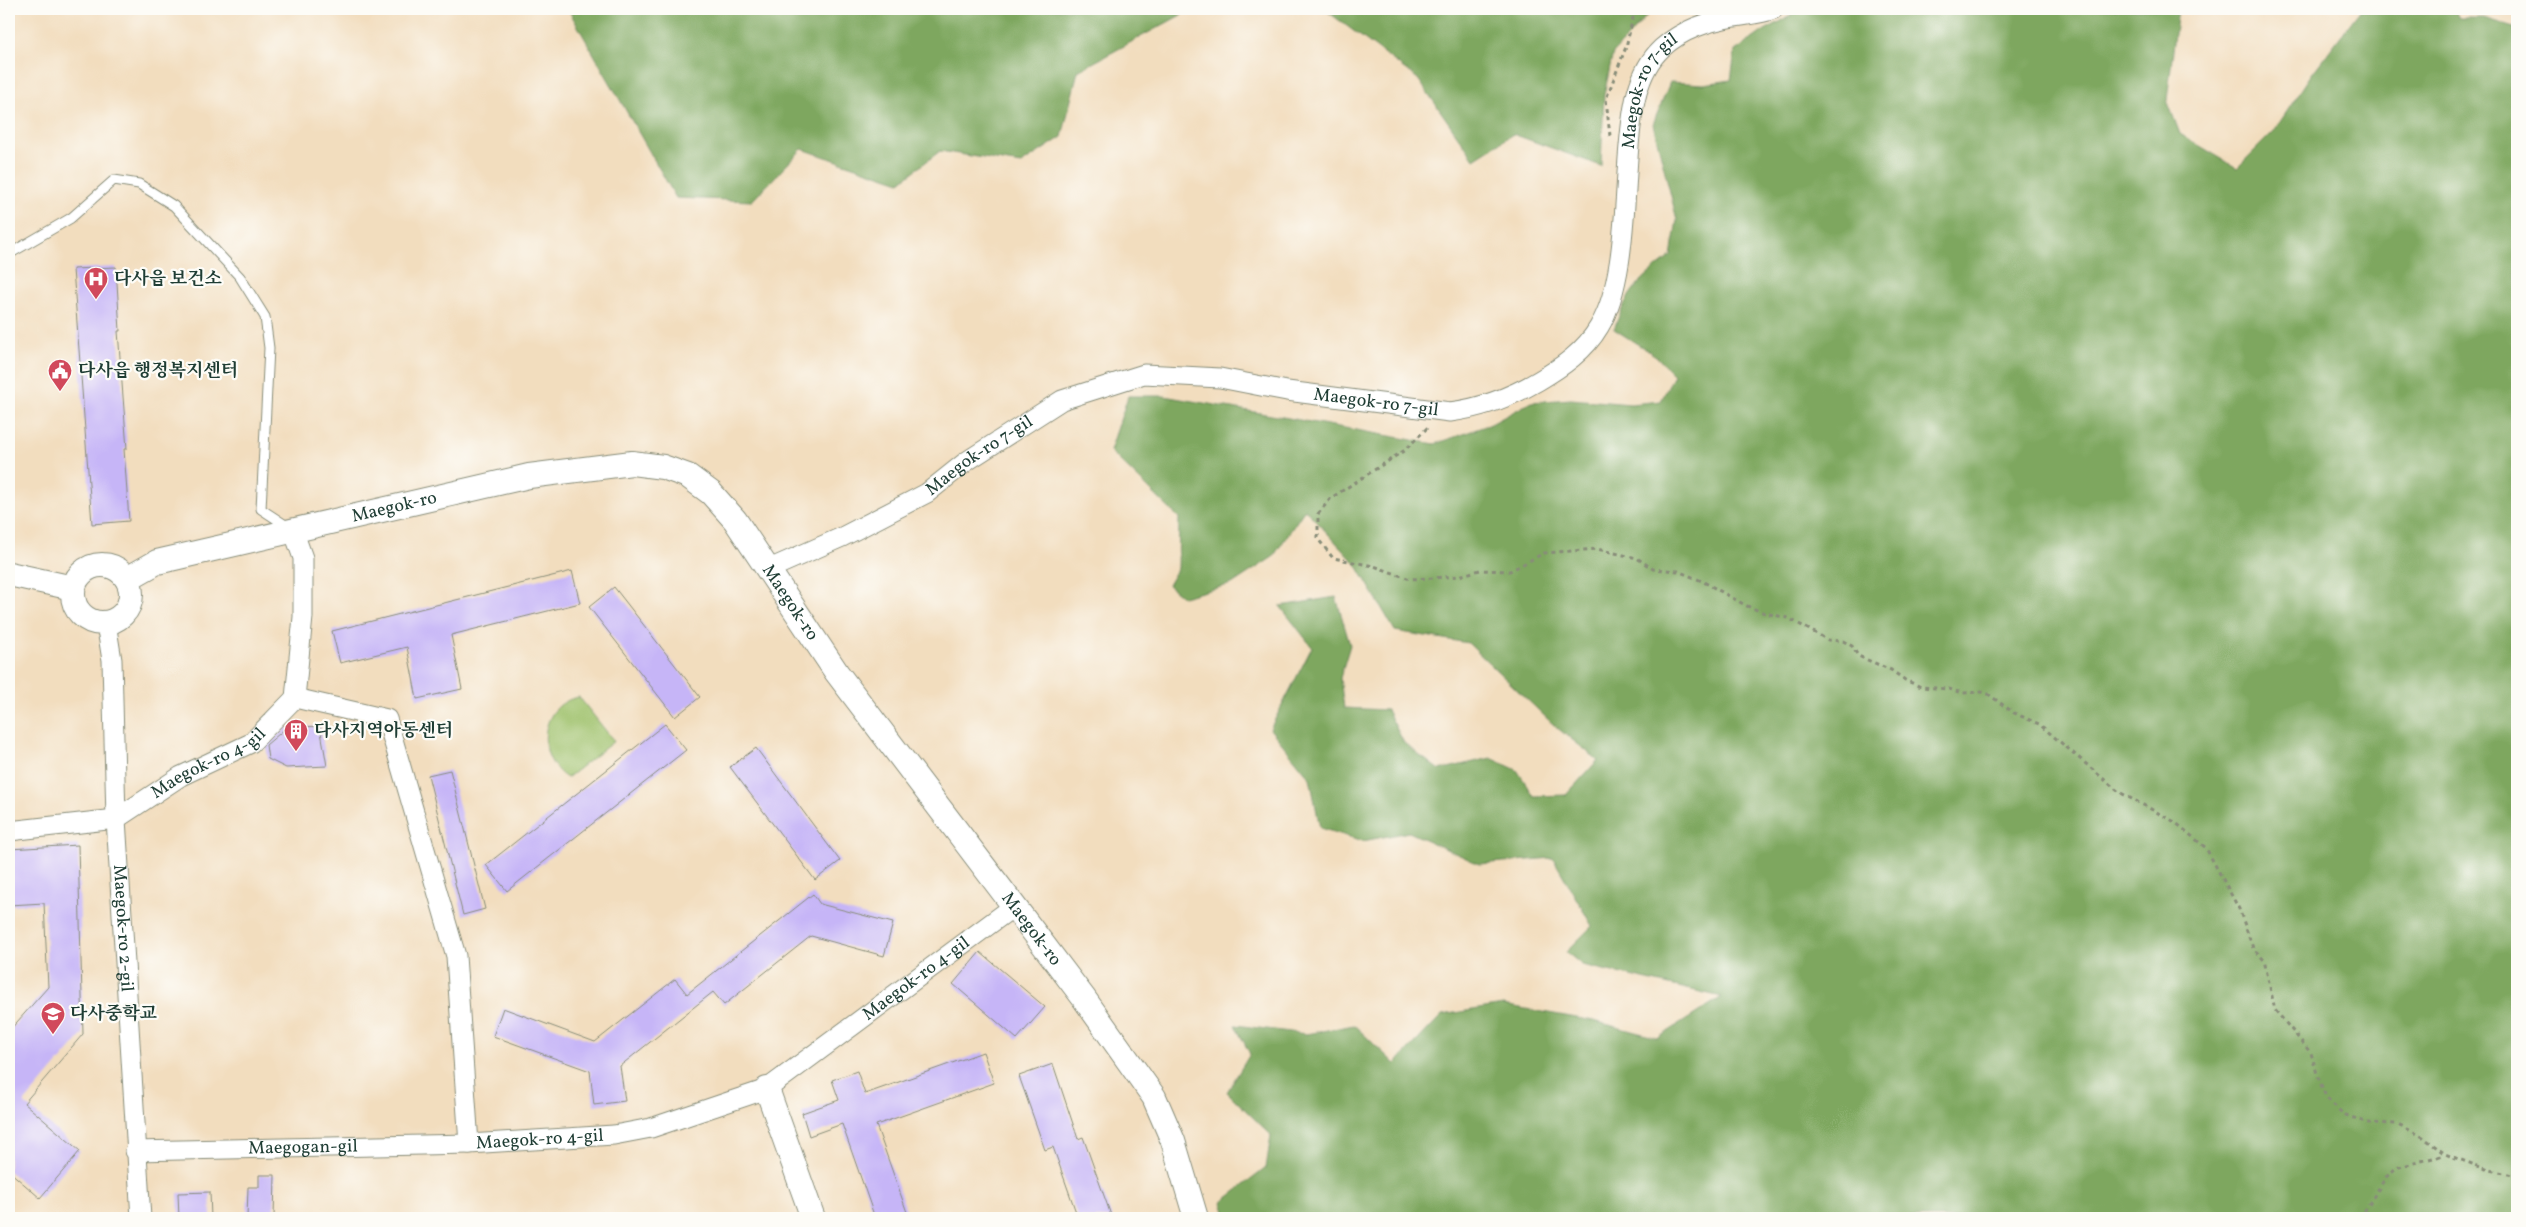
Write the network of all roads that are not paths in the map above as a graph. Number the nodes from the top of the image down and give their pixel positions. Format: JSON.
{"nodes":[{"id":1,"x":1774,"y":9,"type":"edge"},
{"id":2,"x":9,"y":254,"type":"edge"},
{"id":3,"x":293,"y":530,"type":"junction"},
{"id":4,"x":767,"y":570,"type":"junction"},
{"id":5,"x":9,"y":574,"type":"edge"},
{"id":6,"x":127,"y":580,"type":"junction"},
{"id":7,"x":73,"y":588,"type":"junction"},
{"id":8,"x":106,"y":623,"type":"junction"},
{"id":9,"x":295,"y":698,"type":"junction"},
{"id":10,"x":116,"y":819,"type":"junction"},
{"id":11,"x":9,"y":831,"type":"edge"},
{"id":12,"x":1013,"y":907,"type":"junction"},
{"id":13,"x":767,"y":1089,"type":"junction"},
{"id":14,"x":469,"y":1144,"type":"junction"},
{"id":15,"x":136,"y":1151,"type":"junction"},
{"id":16,"x":141,"y":1218,"type":"edge"},
{"id":17,"x":813,"y":1218,"type":"edge"},
{"id":18,"x":1196,"y":1218,"type":"edge"}],
"edges":[{"from":1,"to":4,"type":"street","name":"Maegok-ro 7-gil"},
{"from":2,"to":3,"type":"lane"},
{"from":3,"to":4,"type":"street","name":"Maegok-ro"},
{"from":3,"to":6,"type":"street","name":"Maegok-ro"},
{"from":3,"to":9,"type":"street"},
{"from":4,"to":12,"type":"street","name":"Maegok-ro"},
{"from":5,"to":7,"type":"street"},
{"from":6,"to":7,"type":"street"},
{"from":6,"to":8,"type":"street"},
{"from":7,"to":8,"type":"street"},
{"from":8,"to":10,"type":"street","name":"Maegok-ro 2-gil"},
{"from":9,"to":10,"type":"street","name":"Maegok-ro 4-gil"},
{"from":9,"to":14,"type":"street","name":"Maegok-ro 4-gil"},
{"from":10,"to":11,"type":"street"},
{"from":10,"to":15,"type":"street","name":"Maegok-ro 2-gil"},
{"from":12,"to":13,"type":"street","name":"Maegok-ro 4-gil"},
{"from":12,"to":18,"type":"street","name":"Maegok-ro"},
{"from":13,"to":14,"type":"street","name":"Maegok-ro 4-gil"},
{"from":13,"to":17,"type":"street"},
{"from":14,"to":15,"type":"street","name":"Maegogan-gil"},
{"from":15,"to":16,"type":"street","name":"Maegok-ro 2-gil"}]}
